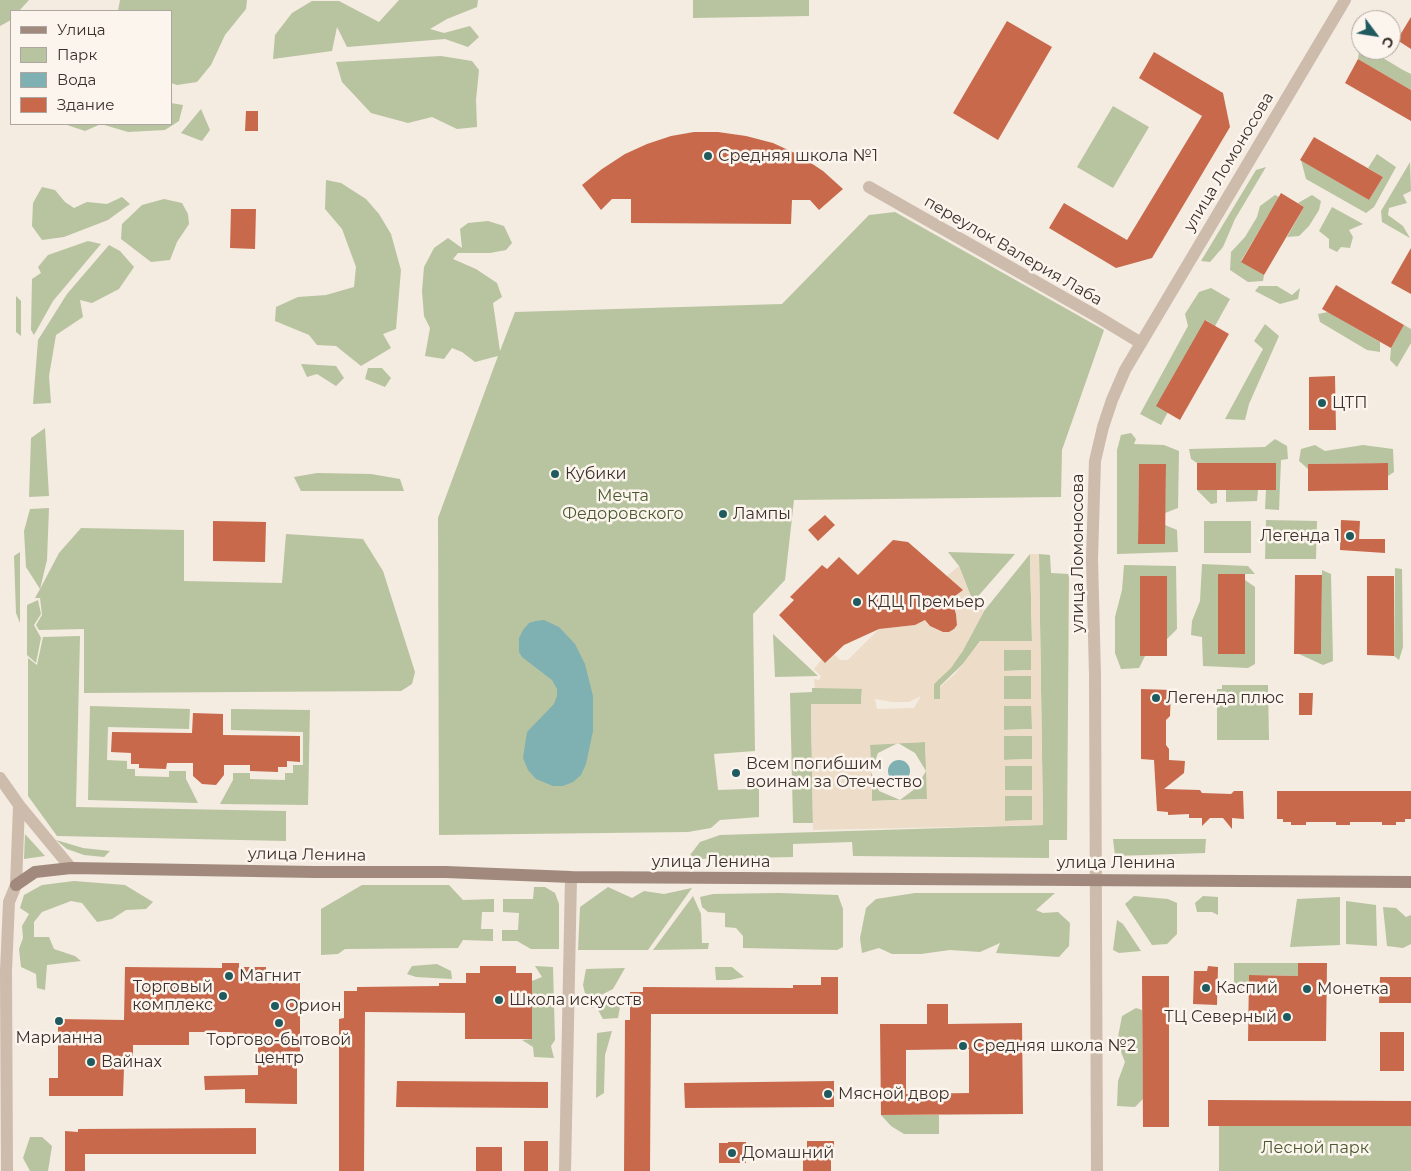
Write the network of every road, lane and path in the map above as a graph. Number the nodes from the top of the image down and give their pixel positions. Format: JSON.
{"nodes":[{"id":1,"x":1345,"y":0,"type":"edge"},
{"id":2,"x":869,"y":187,"type":"dead end"},
{"id":3,"x":1141,"y":343,"type":"junction"},
{"id":4,"x":0,"y":778,"type":"edge"},
{"id":5,"x":19,"y":804,"type":"junction"},
{"id":6,"x":71,"y":868,"type":"junction"},
{"id":7,"x":571,"y":877,"type":"junction"},
{"id":8,"x":1095,"y":879,"type":"junction"},
{"id":9,"x":1411,"y":882,"type":"edge"},
{"id":10,"x":16,"y":885,"type":"junction"},
{"id":11,"x":7,"y":1171,"type":"edge"},
{"id":12,"x":565,"y":1171,"type":"edge"},
{"id":13,"x":1097,"y":1171,"type":"edge"}],
"edges":[{"from":1,"to":3,"type":"street","name":"улица Ломоносова"},
{"from":2,"to":3,"type":"street","name":"переулок Валерия Лаба"},
{"from":3,"to":8,"type":"street","name":"улица Ломоносова"},
{"from":4,"to":5,"type":"street"},
{"from":5,"to":6,"type":"street"},
{"from":5,"to":10,"type":"street"},
{"from":6,"to":7,"type":"street","name":"улица Ленина"},
{"from":6,"to":10,"type":"street","name":"улица Ленина"},
{"from":7,"to":8,"type":"street","name":"улица Ленина"},
{"from":7,"to":12,"type":"street"},
{"from":8,"to":9,"type":"street","name":"улица Ленина"},
{"from":8,"to":13,"type":"street","name":"улица Ломоносова"},
{"from":10,"to":11,"type":"street"}]}
